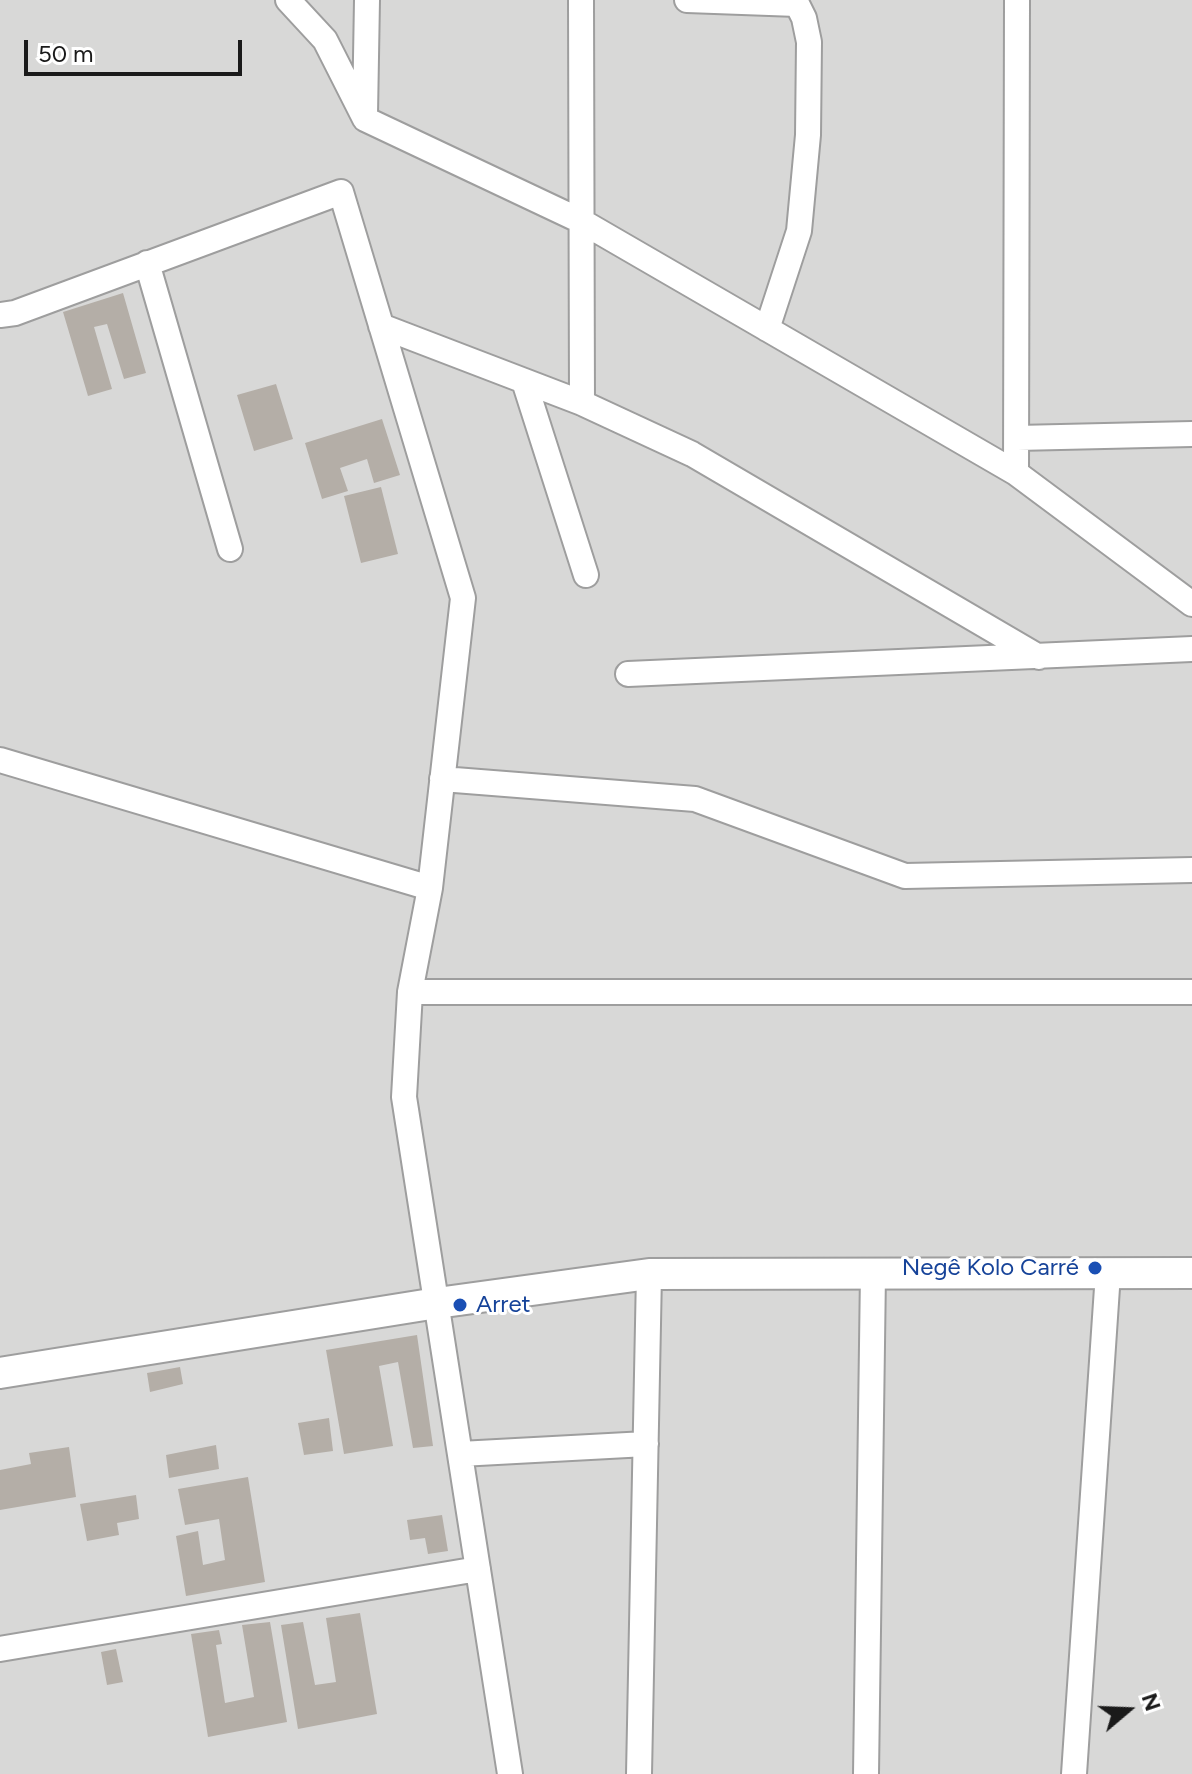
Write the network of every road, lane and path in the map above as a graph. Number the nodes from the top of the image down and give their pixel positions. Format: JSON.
{"nodes":[{"id":1,"x":288,"y":0,"type":"edge"},
{"id":2,"x":367,"y":0,"type":"edge"},
{"id":3,"x":581,"y":0,"type":"edge"},
{"id":4,"x":687,"y":0,"type":"edge"},
{"id":5,"x":1017,"y":0,"type":"edge"},
{"id":6,"x":365,"y":119,"type":"junction"},
{"id":7,"x":581,"y":221,"type":"junction"},
{"id":8,"x":147,"y":263,"type":"junction"},
{"id":9,"x":0,"y":315,"type":"edge"},
{"id":10,"x":381,"y":326,"type":"junction"},
{"id":11,"x":767,"y":329,"type":"junction"},
{"id":12,"x":524,"y":381,"type":"junction"},
{"id":13,"x":582,"y":403,"type":"junction"},
{"id":14,"x":1192,"y":434,"type":"edge"},
{"id":15,"x":1017,"y":438,"type":"junction"},
{"id":16,"x":1016,"y":473,"type":"junction"},
{"id":17,"x":230,"y":549,"type":"dead end"},
{"id":18,"x":586,"y":575,"type":"dead end"},
{"id":19,"x":1192,"y":604,"type":"edge"},
{"id":20,"x":1192,"y":649,"type":"edge"},
{"id":21,"x":1039,"y":657,"type":"junction"},
{"id":22,"x":628,"y":674,"type":"dead end"},
{"id":23,"x":0,"y":760,"type":"edge"},
{"id":24,"x":442,"y":779,"type":"junction"},
{"id":25,"x":1192,"y":870,"type":"edge"},
{"id":26,"x":430,"y":888,"type":"junction"},
{"id":27,"x":410,"y":992,"type":"junction"},
{"id":28,"x":1192,"y":992,"type":"edge"},
{"id":29,"x":873,"y":1273,"type":"junction"},
{"id":30,"x":1108,"y":1273,"type":"junction"},
{"id":31,"x":1192,"y":1273,"type":"edge"},
{"id":32,"x":649,"y":1274,"type":"junction"},
{"id":33,"x":437,"y":1303,"type":"junction"},
{"id":34,"x":0,"y":1373,"type":"edge"},
{"id":35,"x":646,"y":1444,"type":"junction"},
{"id":36,"x":460,"y":1454,"type":"junction"},
{"id":37,"x":478,"y":1569,"type":"junction"},
{"id":38,"x":0,"y":1649,"type":"edge"},
{"id":39,"x":510,"y":1774,"type":"edge"},
{"id":40,"x":639,"y":1774,"type":"edge"},
{"id":41,"x":866,"y":1774,"type":"edge"},
{"id":42,"x":1074,"y":1774,"type":"edge"}],
"edges":[{"from":1,"to":6,"type":"street"},
{"from":2,"to":6,"type":"street"},
{"from":3,"to":7,"type":"street"},
{"from":4,"to":11,"type":"street"},
{"from":5,"to":15,"type":"street"},
{"from":6,"to":7,"type":"street"},
{"from":7,"to":11,"type":"street"},
{"from":7,"to":13,"type":"street"},
{"from":8,"to":9,"type":"street"},
{"from":8,"to":10,"type":"street"},
{"from":8,"to":17,"type":"street"},
{"from":10,"to":12,"type":"street"},
{"from":10,"to":24,"type":"street"},
{"from":11,"to":16,"type":"street"},
{"from":12,"to":13,"type":"street"},
{"from":12,"to":18,"type":"street"},
{"from":13,"to":21,"type":"street"},
{"from":14,"to":15,"type":"street"},
{"from":15,"to":16,"type":"street"},
{"from":16,"to":19,"type":"street"},
{"from":20,"to":21,"type":"street"},
{"from":21,"to":22,"type":"street"},
{"from":23,"to":26,"type":"street"},
{"from":24,"to":25,"type":"street"},
{"from":24,"to":26,"type":"street"},
{"from":26,"to":27,"type":"street"},
{"from":27,"to":28,"type":"street"},
{"from":27,"to":33,"type":"street"},
{"from":29,"to":30,"type":"street"},
{"from":29,"to":32,"type":"street"},
{"from":29,"to":41,"type":"street"},
{"from":30,"to":31,"type":"street"},
{"from":30,"to":42,"type":"street"},
{"from":32,"to":33,"type":"street"},
{"from":32,"to":35,"type":"street"},
{"from":33,"to":34,"type":"street"},
{"from":33,"to":36,"type":"street"},
{"from":35,"to":36,"type":"street"},
{"from":35,"to":40,"type":"street"},
{"from":36,"to":37,"type":"street"},
{"from":37,"to":38,"type":"street"},
{"from":37,"to":39,"type":"street"}]}
